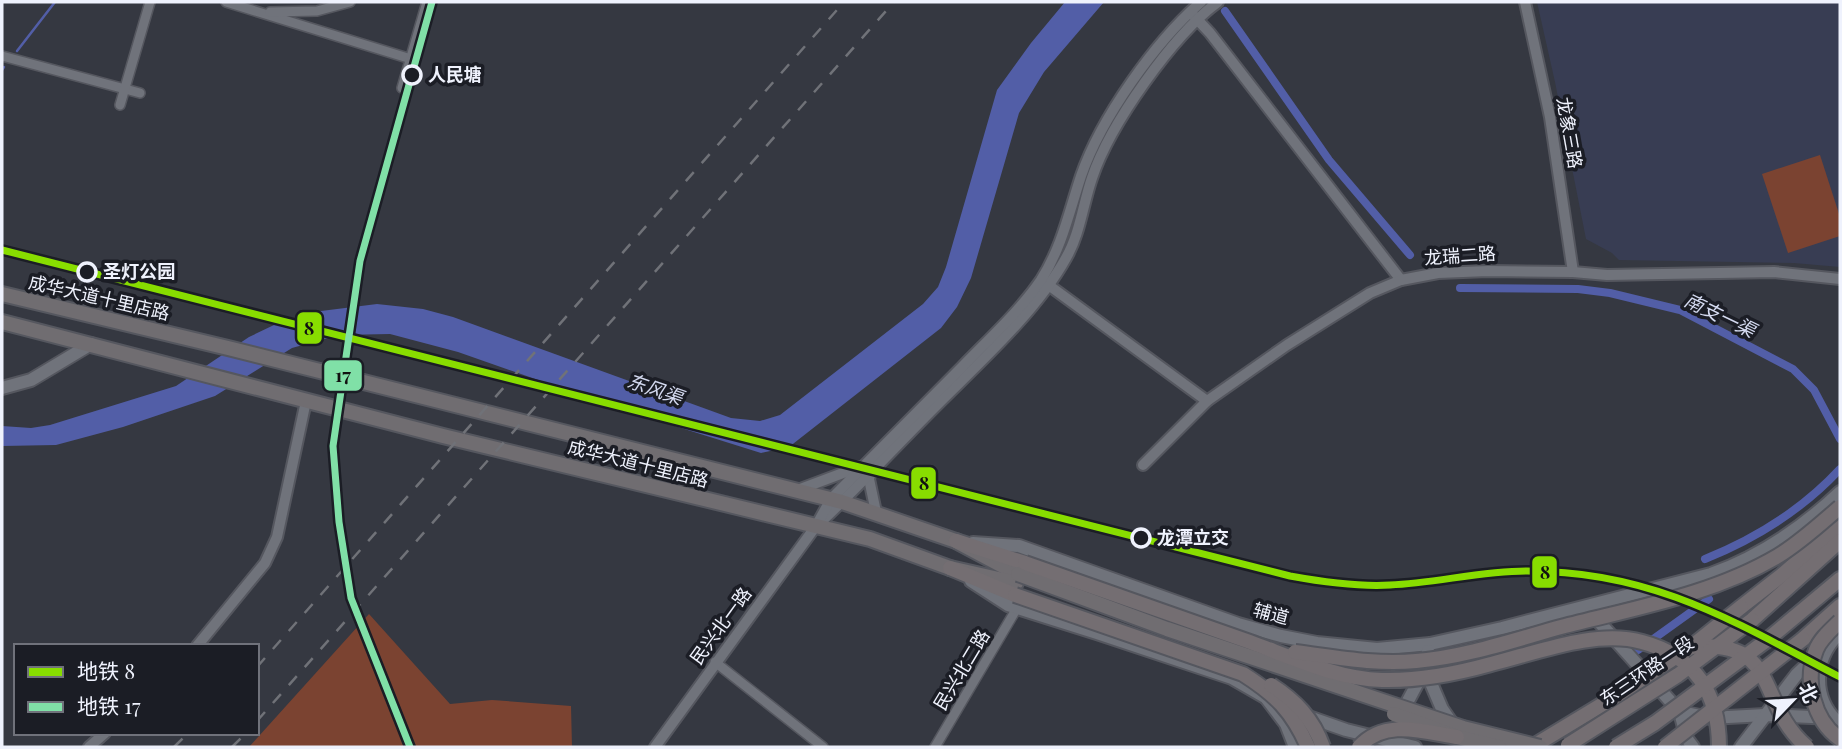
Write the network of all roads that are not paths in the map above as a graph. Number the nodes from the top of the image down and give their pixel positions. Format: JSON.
{"nodes":[{"id":1,"x":150,"y":2,"type":"edge"},
{"id":2,"x":226,"y":2,"type":"edge"},
{"id":3,"x":350,"y":2,"type":"edge"},
{"id":4,"x":427,"y":2,"type":"edge"},
{"id":5,"x":1201,"y":2,"type":"edge"},
{"id":6,"x":1218,"y":2,"type":"edge"},
{"id":7,"x":1525,"y":2,"type":"edge"},
{"id":8,"x":251,"y":9,"type":"junction"},
{"id":9,"x":1193,"y":16,"type":"junction"},
{"id":10,"x":2,"y":56,"type":"edge"},
{"id":11,"x":411,"y":59,"type":"junction"},
{"id":12,"x":402,"y":88,"type":"dead end"},
{"id":13,"x":125,"y":89,"type":"junction"},
{"id":14,"x":140,"y":93,"type":"dead end"},
{"id":15,"x":120,"y":105,"type":"dead end"},
{"id":16,"x":1573,"y":272,"type":"junction"},
{"id":17,"x":1401,"y":279,"type":"junction"},
{"id":18,"x":1840,"y":279,"type":"edge"},
{"id":19,"x":1044,"y":282,"type":"junction"},
{"id":20,"x":2,"y":294,"type":"edge"},
{"id":21,"x":2,"y":322,"type":"edge"},
{"id":22,"x":91,"y":344,"type":"junction"},
{"id":23,"x":2,"y":388,"type":"edge"},
{"id":24,"x":306,"y":401,"type":"junction"},
{"id":25,"x":1208,"y":401,"type":"junction"},
{"id":26,"x":1143,"y":465,"type":"dead end"},
{"id":27,"x":868,"y":468,"type":"junction"},
{"id":28,"x":795,"y":491,"type":"junction"},
{"id":29,"x":1840,"y":492,"type":"edge"},
{"id":30,"x":836,"y":501,"type":"junction"},
{"id":31,"x":1840,"y":507,"type":"edge"},
{"id":32,"x":876,"y":512,"type":"junction"},
{"id":33,"x":1840,"y":524,"type":"edge"},
{"id":34,"x":816,"y":526,"type":"junction"},
{"id":35,"x":956,"y":541,"type":"junction"},
{"id":36,"x":1840,"y":541,"type":"edge"},
{"id":37,"x":950,"y":568,"type":"joint"},
{"id":38,"x":1840,"y":579,"type":"edge"},
{"id":39,"x":1018,"y":585,"type":"junction"},
{"id":40,"x":1840,"y":606,"type":"edge"},
{"id":41,"x":1586,"y":607,"type":"junction"},
{"id":42,"x":1840,"y":621,"type":"edge"},
{"id":43,"x":1837,"y":636,"type":"edge"},
{"id":44,"x":199,"y":644,"type":"edge"},
{"id":45,"x":1430,"y":644,"type":"junction"},
{"id":46,"x":1691,"y":647,"type":"junction"},
{"id":47,"x":1270,"y":649,"type":"junction"},
{"id":48,"x":715,"y":662,"type":"junction"},
{"id":49,"x":1425,"y":669,"type":"junction"},
{"id":50,"x":1243,"y":674,"type":"junction"},
{"id":51,"x":1267,"y":699,"type":"junction"},
{"id":52,"x":1680,"y":712,"type":"junction"},
{"id":53,"x":1765,"y":715,"type":"junction"},
{"id":54,"x":1836,"y":721,"type":"edge"},
{"id":55,"x":103,"y":735,"type":"edge"},
{"id":56,"x":1840,"y":739,"type":"edge"},
{"id":57,"x":1462,"y":742,"type":"edge"},
{"id":58,"x":1385,"y":744,"type":"edge"},
{"id":59,"x":1566,"y":746,"type":"edge"},
{"id":60,"x":89,"y":747,"type":"edge"},
{"id":61,"x":655,"y":747,"type":"edge"},
{"id":62,"x":823,"y":747,"type":"edge"},
{"id":63,"x":934,"y":747,"type":"edge"},
{"id":64,"x":1295,"y":747,"type":"edge"},
{"id":65,"x":1308,"y":747,"type":"edge"},
{"id":66,"x":1323,"y":747,"type":"edge"},
{"id":67,"x":1359,"y":747,"type":"edge"},
{"id":68,"x":1415,"y":747,"type":"edge"},
{"id":69,"x":1499,"y":747,"type":"edge"},
{"id":70,"x":1532,"y":747,"type":"edge"},
{"id":71,"x":1541,"y":747,"type":"edge"},
{"id":72,"x":1616,"y":747,"type":"edge"},
{"id":73,"x":1665,"y":747,"type":"edge"},
{"id":74,"x":1693,"y":747,"type":"edge"},
{"id":75,"x":1719,"y":747,"type":"edge"},
{"id":76,"x":1741,"y":747,"type":"edge"},
{"id":77,"x":1807,"y":747,"type":"edge"}],
"edges":[{"from":1,"to":13,"type":"street"},
{"from":2,"to":8,"type":"street"},
{"from":3,"to":8,"type":"street"},
{"from":4,"to":11,"type":"street"},
{"from":5,"to":9,"type":"street"},
{"from":6,"to":9,"type":"street"},
{"from":7,"to":16,"type":"street","name":"龙象三路"},
{"from":8,"to":11,"type":"street"},
{"from":9,"to":17,"type":"street"},
{"from":9,"to":19,"type":"street","name":"民兴北一路"},
{"from":10,"to":13,"type":"street"},
{"from":11,"to":12,"type":"street"},
{"from":13,"to":14,"type":"street"},
{"from":13,"to":15,"type":"street"},
{"from":16,"to":17,"type":"street","name":"龙瑞二路"},
{"from":16,"to":18,"type":"street","name":"龙瑞二路"},
{"from":17,"to":25,"type":"street","name":"龙瑞二路"},
{"from":19,"to":25,"type":"street"},
{"from":19,"to":27,"type":"street","name":"民兴北一路"},
{"from":20,"to":28,"type":"main road","name":"成华大道十里店路"},
{"from":21,"to":22,"type":"main road"},
{"from":22,"to":23,"type":"main road"},
{"from":22,"to":24,"type":"main road","name":"成华大道十里店路"},
{"from":24,"to":34,"type":"main road","name":"成华大道十里店路"},
{"from":24,"to":44,"type":"street"},
{"from":25,"to":26,"type":"street","name":"龙瑞二路"},
{"from":27,"to":28,"type":"street"},
{"from":27,"to":30,"type":"street","name":"民兴北一路"},
{"from":27,"to":32,"type":"street"},
{"from":28,"to":30,"type":"main road","name":"成华大道十里店路"},
{"from":29,"to":41,"type":"main road","name":"辅道"},
{"from":30,"to":32,"type":"main road","name":"成华大道十里店路"},
{"from":30,"to":34,"type":"street","name":"民兴北一路"},
{"from":31,"to":47,"type":"highway","bridge":true},
{"from":32,"to":35,"type":"main road","name":"成华大道十里店路"},
{"from":33,"to":46,"type":"highway","bridge":true},
{"from":34,"to":37,"type":"main road","name":"成华大道十里店路"},
{"from":34,"to":48,"type":"street","name":"民兴北一路"},
{"from":35,"to":39,"type":"highway"},
{"from":35,"to":45,"type":"main road","name":"辅道"},
{"from":36,"to":59,"type":"highway","name":"东三环路一段","bridge":true},
{"from":37,"to":39,"type":"highway"},
{"from":38,"to":72,"type":"highway","bridge":true},
{"from":39,"to":47,"type":"highway","bridge":true},
{"from":39,"to":50,"type":"highway","bridge":true},
{"from":39,"to":51,"type":"main road"},
{"from":39,"to":57,"type":"main road","bridge":true},
{"from":39,"to":63,"type":"street","name":"民兴北二路"},
{"from":39,"to":71,"type":"main road","bridge":true},
{"from":40,"to":73,"type":"highway","bridge":true},
{"from":41,"to":45,"type":"main road","name":"辅道"},
{"from":41,"to":52,"type":"main road"},
{"from":42,"to":56,"type":"highway","bridge":true},
{"from":43,"to":53,"type":"main road"},
{"from":43,"to":54,"type":"main road"},
{"from":45,"to":49,"type":"main road"},
{"from":46,"to":70,"type":"highway","bridge":true},
{"from":46,"to":77,"type":"highway","bridge":true},
{"from":47,"to":75,"type":"highway","bridge":true},
{"from":48,"to":61,"type":"street","name":"民兴北一路"},
{"from":48,"to":62,"type":"street"},
{"from":49,"to":57,"type":"main road"},
{"from":49,"to":58,"type":"main road"},
{"from":50,"to":65,"type":"highway","bridge":true},
{"from":50,"to":66,"type":"highway","bridge":true},
{"from":51,"to":58,"type":"main road"},
{"from":51,"to":64,"type":"main road"},
{"from":52,"to":53,"type":"main road"},
{"from":52,"to":74,"type":"main road"},
{"from":53,"to":54,"type":"main road"},
{"from":53,"to":76,"type":"main road"},
{"from":55,"to":60,"type":"street"},
{"from":57,"to":67,"type":"highway","bridge":true},
{"from":57,"to":69,"type":"main road","bridge":true},
{"from":58,"to":68,"type":"main road"}]}
